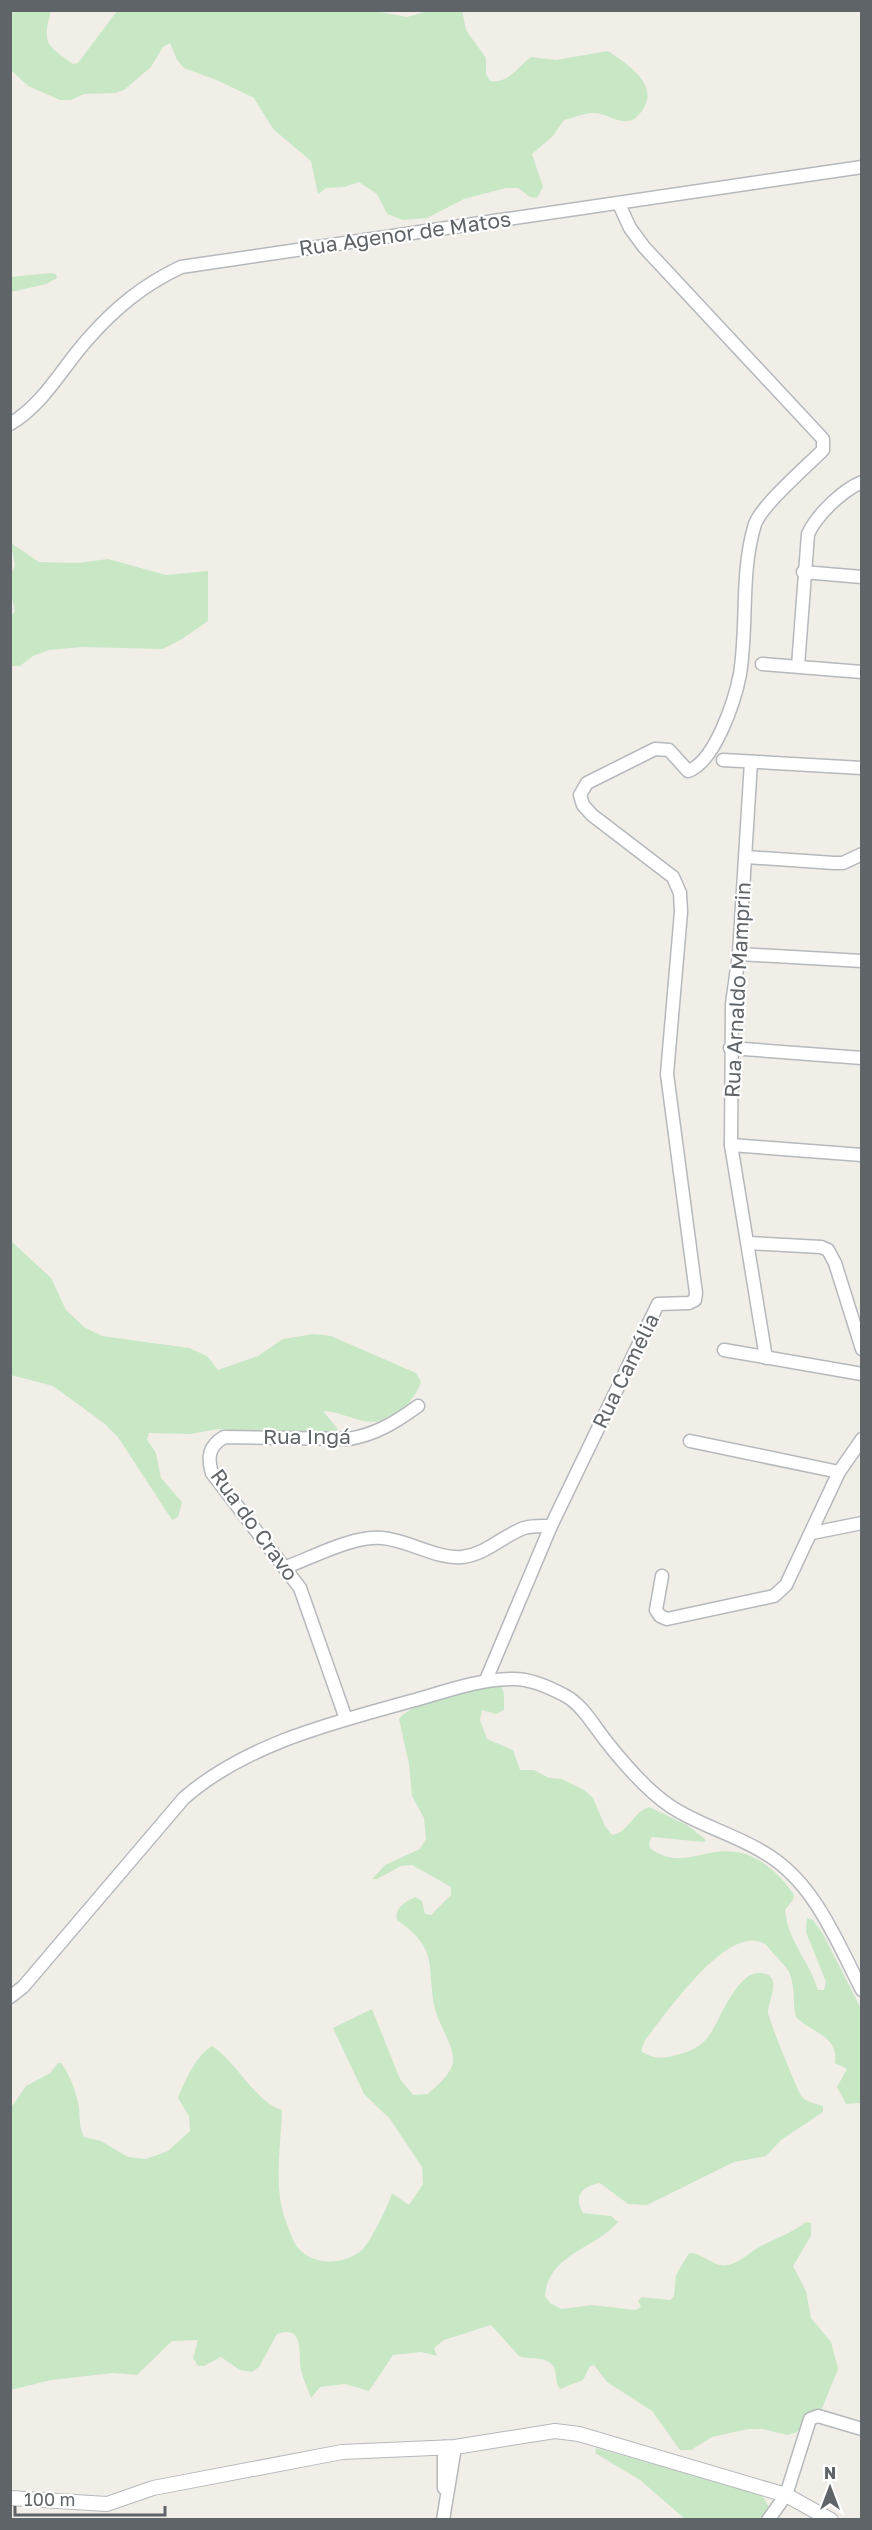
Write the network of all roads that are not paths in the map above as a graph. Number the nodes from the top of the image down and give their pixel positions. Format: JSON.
{"nodes":[{"id":1,"x":861,"y":167,"type":"edge"},
{"id":2,"x":619,"y":204,"type":"junction"},
{"id":3,"x":10,"y":424,"type":"edge"},
{"id":4,"x":861,"y":482,"type":"edge"},
{"id":5,"x":803,"y":572,"type":"junction"},
{"id":6,"x":861,"y":577,"type":"edge"},
{"id":7,"x":762,"y":664,"type":"dead end"},
{"id":8,"x":798,"y":666,"type":"junction"},
{"id":9,"x":861,"y":672,"type":"edge"},
{"id":10,"x":723,"y":760,"type":"dead end"},
{"id":11,"x":751,"y":762,"type":"junction"},
{"id":12,"x":861,"y":768,"type":"edge"},
{"id":13,"x":861,"y":854,"type":"edge"},
{"id":14,"x":746,"y":857,"type":"junction"},
{"id":15,"x":738,"y":954,"type":"junction"},
{"id":16,"x":861,"y":961,"type":"edge"},
{"id":17,"x":730,"y":1048,"type":"junction"},
{"id":18,"x":861,"y":1058,"type":"edge"},
{"id":19,"x":731,"y":1145,"type":"junction"},
{"id":20,"x":861,"y":1155,"type":"edge"},
{"id":21,"x":748,"y":1243,"type":"junction"},
{"id":22,"x":861,"y":1349,"type":"edge"},
{"id":23,"x":724,"y":1350,"type":"dead end"},
{"id":24,"x":766,"y":1358,"type":"junction"},
{"id":25,"x":861,"y":1374,"type":"edge"},
{"id":26,"x":418,"y":1406,"type":"dead end"},
{"id":27,"x":224,"y":1437,"type":"joint"},
{"id":28,"x":861,"y":1439,"type":"edge"},
{"id":29,"x":690,"y":1441,"type":"dead end"},
{"id":30,"x":839,"y":1472,"type":"junction"},
{"id":31,"x":861,"y":1523,"type":"edge"},
{"id":32,"x":551,"y":1526,"type":"junction"},
{"id":33,"x":812,"y":1533,"type":"junction"},
{"id":34,"x":286,"y":1567,"type":"junction"},
{"id":35,"x":662,"y":1576,"type":"dead end"},
{"id":36,"x":486,"y":1680,"type":"junction"},
{"id":37,"x":346,"y":1719,"type":"junction"},
{"id":38,"x":861,"y":1990,"type":"edge"},
{"id":39,"x":10,"y":1997,"type":"edge"},
{"id":40,"x":861,"y":2429,"type":"edge"},
{"id":41,"x":450,"y":2447,"type":"junction"},
{"id":42,"x":786,"y":2495,"type":"junction"},
{"id":43,"x":10,"y":2498,"type":"edge"},
{"id":44,"x":442,"y":2520,"type":"edge"},
{"id":45,"x":768,"y":2520,"type":"edge"},
{"id":46,"x":831,"y":2520,"type":"edge"}],
"edges":[{"from":1,"to":2,"type":"street","name":"Rua Agenor de Matos"},
{"from":2,"to":3,"type":"street","name":"Rua Agenor de Matos"},
{"from":2,"to":32,"type":"street","name":"Rua Camélia"},
{"from":4,"to":5,"type":"street"},
{"from":5,"to":6,"type":"street"},
{"from":5,"to":8,"type":"street"},
{"from":7,"to":8,"type":"street"},
{"from":8,"to":9,"type":"street"},
{"from":10,"to":11,"type":"street"},
{"from":11,"to":12,"type":"street"},
{"from":11,"to":14,"type":"street","name":"Rua Arnaldo Mamprin"},
{"from":13,"to":14,"type":"street"},
{"from":14,"to":15,"type":"street","name":"Rua Arnaldo Mamprin"},
{"from":15,"to":16,"type":"street"},
{"from":15,"to":17,"type":"street","name":"Rua Arnaldo Mamprin"},
{"from":17,"to":18,"type":"street"},
{"from":17,"to":19,"type":"street","name":"Rua Arnaldo Mamprin"},
{"from":19,"to":20,"type":"street"},
{"from":19,"to":21,"type":"street","name":"Rua Arnaldo Mamprin"},
{"from":21,"to":22,"type":"street"},
{"from":21,"to":24,"type":"street","name":"Rua Arnaldo Mamprin"},
{"from":23,"to":24,"type":"street"},
{"from":24,"to":25,"type":"street"},
{"from":26,"to":27,"type":"street","name":"Rua Ingá"},
{"from":27,"to":34,"type":"street","name":"Rua do Cravo"},
{"from":28,"to":30,"type":"street"},
{"from":29,"to":30,"type":"street"},
{"from":30,"to":33,"type":"street"},
{"from":31,"to":33,"type":"street"},
{"from":32,"to":34,"type":"street"},
{"from":32,"to":36,"type":"street","name":"Rua Camélia"},
{"from":33,"to":35,"type":"street"},
{"from":34,"to":37,"type":"street","name":"Rua do Cravo"},
{"from":36,"to":37,"type":"street"},
{"from":36,"to":38,"type":"street"},
{"from":37,"to":39,"type":"street"},
{"from":40,"to":42,"type":"street"},
{"from":41,"to":42,"type":"street"},
{"from":41,"to":43,"type":"street"},
{"from":41,"to":44,"type":"street"},
{"from":42,"to":45,"type":"street"},
{"from":42,"to":46,"type":"street"}]}
